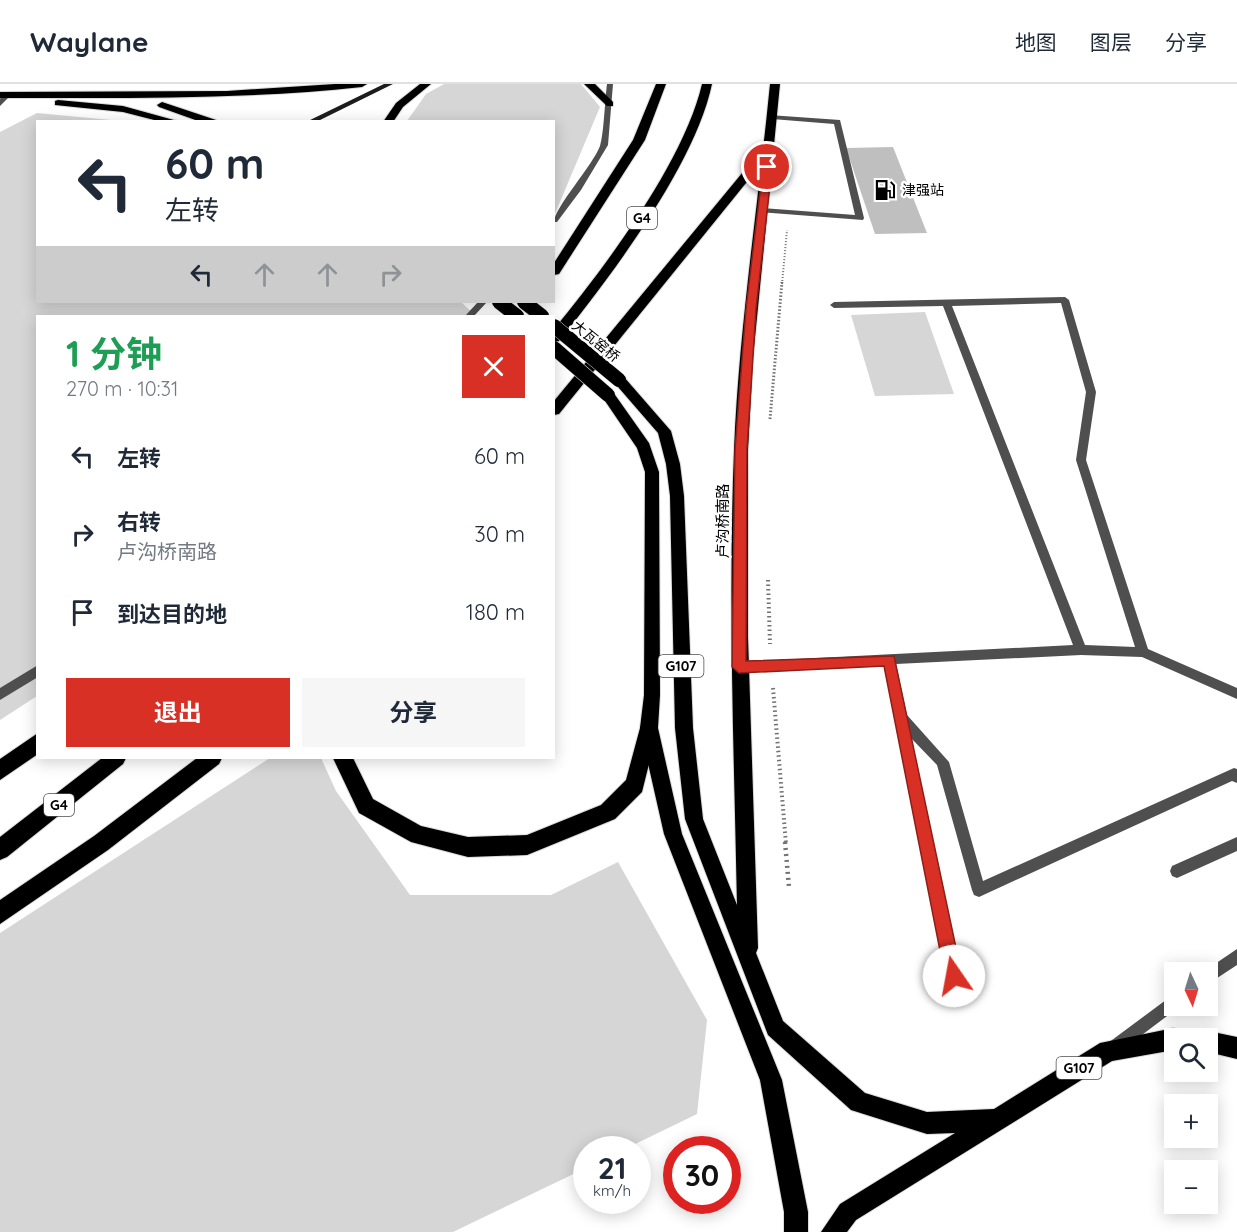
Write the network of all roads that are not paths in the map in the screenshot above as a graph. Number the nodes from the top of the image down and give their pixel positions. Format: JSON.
{"nodes":[{"id":1,"x":362,"y":84,"type":"edge"},
{"id":2,"x":390,"y":84,"type":"edge"},
{"id":3,"x":426,"y":84,"type":"edge"},
{"id":4,"x":589,"y":84,"type":"edge"},
{"id":5,"x":610,"y":84,"type":"edge"},
{"id":6,"x":661,"y":84,"type":"edge"},
{"id":7,"x":707,"y":84,"type":"edge"},
{"id":8,"x":775,"y":84,"type":"edge"},
{"id":9,"x":101,"y":94,"type":"junction"},
{"id":10,"x":4,"y":95,"type":"edge"},
{"id":11,"x":0,"y":104,"type":"edge"},
{"id":12,"x":610,"y":104,"type":"junction"},
{"id":13,"x":772,"y":117,"type":"junction"},
{"id":14,"x":168,"y":120,"type":"edge"},
{"id":15,"x":206,"y":120,"type":"edge"},
{"id":16,"x":313,"y":120,"type":"edge"},
{"id":17,"x":389,"y":120,"type":"edge"},
{"id":18,"x":770,"y":146,"type":"junction"},
{"id":19,"x":762,"y":210,"type":"junction"},
{"id":20,"x":555,"y":219,"type":"edge"},
{"id":21,"x":555,"y":270,"type":"edge"},
{"id":22,"x":482,"y":303,"type":"edge"},
{"id":23,"x":500,"y":303,"type":"edge"},
{"id":24,"x":525,"y":303,"type":"edge"},
{"id":25,"x":528,"y":303,"type":"edge"},
{"id":26,"x":946,"y":303,"type":"junction"},
{"id":27,"x":834,"y":306,"type":"dead end"},
{"id":28,"x":470,"y":315,"type":"edge"},
{"id":29,"x":516,"y":315,"type":"edge"},
{"id":30,"x":518,"y":315,"type":"edge"},
{"id":31,"x":541,"y":315,"type":"edge"},
{"id":32,"x":555,"y":327,"type":"edge"},
{"id":33,"x":555,"y":337,"type":"edge"},
{"id":34,"x":555,"y":349,"type":"edge"},
{"id":35,"x":555,"y":409,"type":"edge"},
{"id":36,"x":1081,"y":650,"type":"junction"},
{"id":37,"x":1143,"y":652,"type":"junction"},
{"id":38,"x":889,"y":660,"type":"junction"},
{"id":39,"x":739,"y":667,"type":"junction"},
{"id":40,"x":36,"y":671,"type":"edge"},
{"id":41,"x":1237,"y":694,"type":"edge"},
{"id":42,"x":0,"y":695,"type":"edge"},
{"id":43,"x":901,"y":718,"type":"junction"},
{"id":44,"x":649,"y":729,"type":"junction"},
{"id":45,"x":36,"y":744,"type":"edge"},
{"id":46,"x":115,"y":759,"type":"edge"},
{"id":47,"x":211,"y":759,"type":"edge"},
{"id":48,"x":343,"y":759,"type":"edge"},
{"id":49,"x":0,"y":771,"type":"edge"},
{"id":50,"x":1237,"y":777,"type":"edge"},
{"id":51,"x":1237,"y":843,"type":"edge"},
{"id":52,"x":0,"y":850,"type":"edge"},
{"id":53,"x":1177,"y":871,"type":"dead end"},
{"id":54,"x":0,"y":913,"type":"edge"},
{"id":55,"x":1237,"y":956,"type":"edge"},
{"id":56,"x":749,"y":960,"type":"junction"},
{"id":57,"x":1218,"y":970,"type":"edge"},
{"id":58,"x":954,"y":976,"type":"dead end"},
{"id":59,"x":1164,"y":1009,"type":"edge"},
{"id":60,"x":1164,"y":1042,"type":"edge"},
{"id":61,"x":1218,"y":1044,"type":"edge"},
{"id":62,"x":1237,"y":1048,"type":"edge"},
{"id":63,"x":1108,"y":1051,"type":"junction"},
{"id":64,"x":993,"y":1120,"type":"junction"},
{"id":65,"x":796,"y":1232,"type":"edge"},
{"id":66,"x":833,"y":1232,"type":"edge"}],
"edges":[{"from":1,"to":9,"type":"highway"},
{"from":2,"to":16,"type":"main road"},
{"from":3,"to":17,"type":"highway"},
{"from":4,"to":12,"type":"highway"},
{"from":5,"to":12,"type":"street"},
{"from":6,"to":21,"type":"highway"},
{"from":7,"to":33,"type":"highway","number":"G4"},
{"from":8,"to":13,"type":"highway","name":"卢沟桥南路","number":"G107"},
{"from":9,"to":10,"type":"highway"},
{"from":9,"to":15,"type":"highway"},
{"from":10,"to":11,"type":"street"},
{"from":10,"to":14,"type":"highway"},
{"from":12,"to":20,"type":"street"},
{"from":13,"to":18,"type":"highway","name":"卢沟桥南路","number":"G107"},
{"from":13,"to":19,"type":"street"},
{"from":18,"to":19,"type":"highway","name":"卢沟桥南路","number":"G107"},
{"from":18,"to":35,"type":"highway"},
{"from":19,"to":39,"type":"highway","name":"卢沟桥南路","number":"G107"},
{"from":22,"to":28,"type":"street"},
{"from":23,"to":29,"type":"highway","bridge":true},
{"from":24,"to":31,"type":"highway","bridge":true},
{"from":25,"to":30,"type":"highway"},
{"from":26,"to":27,"type":"street"},
{"from":26,"to":36,"type":"street"},
{"from":26,"to":37,"type":"street"},
{"from":32,"to":56,"type":"highway","name":"大瓦窑桥","number":"G107","bridge":true},
{"from":34,"to":44,"type":"highway","number":"G107","bridge":true},
{"from":36,"to":37,"type":"street"},
{"from":36,"to":38,"type":"street"},
{"from":37,"to":41,"type":"street"},
{"from":38,"to":39,"type":"street"},
{"from":38,"to":43,"type":"street"},
{"from":39,"to":56,"type":"highway","name":"卢沟桥南路","number":"G107"},
{"from":40,"to":42,"type":"street"},
{"from":43,"to":50,"type":"street"},
{"from":43,"to":58,"type":"street"},
{"from":44,"to":48,"type":"highway"},
{"from":44,"to":65,"type":"highway","number":"G107"},
{"from":45,"to":49,"type":"highway"},
{"from":46,"to":52,"type":"highway","number":"G4"},
{"from":47,"to":54,"type":"highway"},
{"from":51,"to":53,"type":"street"},
{"from":55,"to":57,"type":"street"},
{"from":56,"to":64,"type":"highway","number":"G107"},
{"from":59,"to":63,"type":"street"},
{"from":60,"to":63,"type":"highway","number":"G107"},
{"from":61,"to":62,"type":"highway"},
{"from":63,"to":64,"type":"highway","number":"G107"},
{"from":64,"to":66,"type":"highway","number":"G107"}]}
